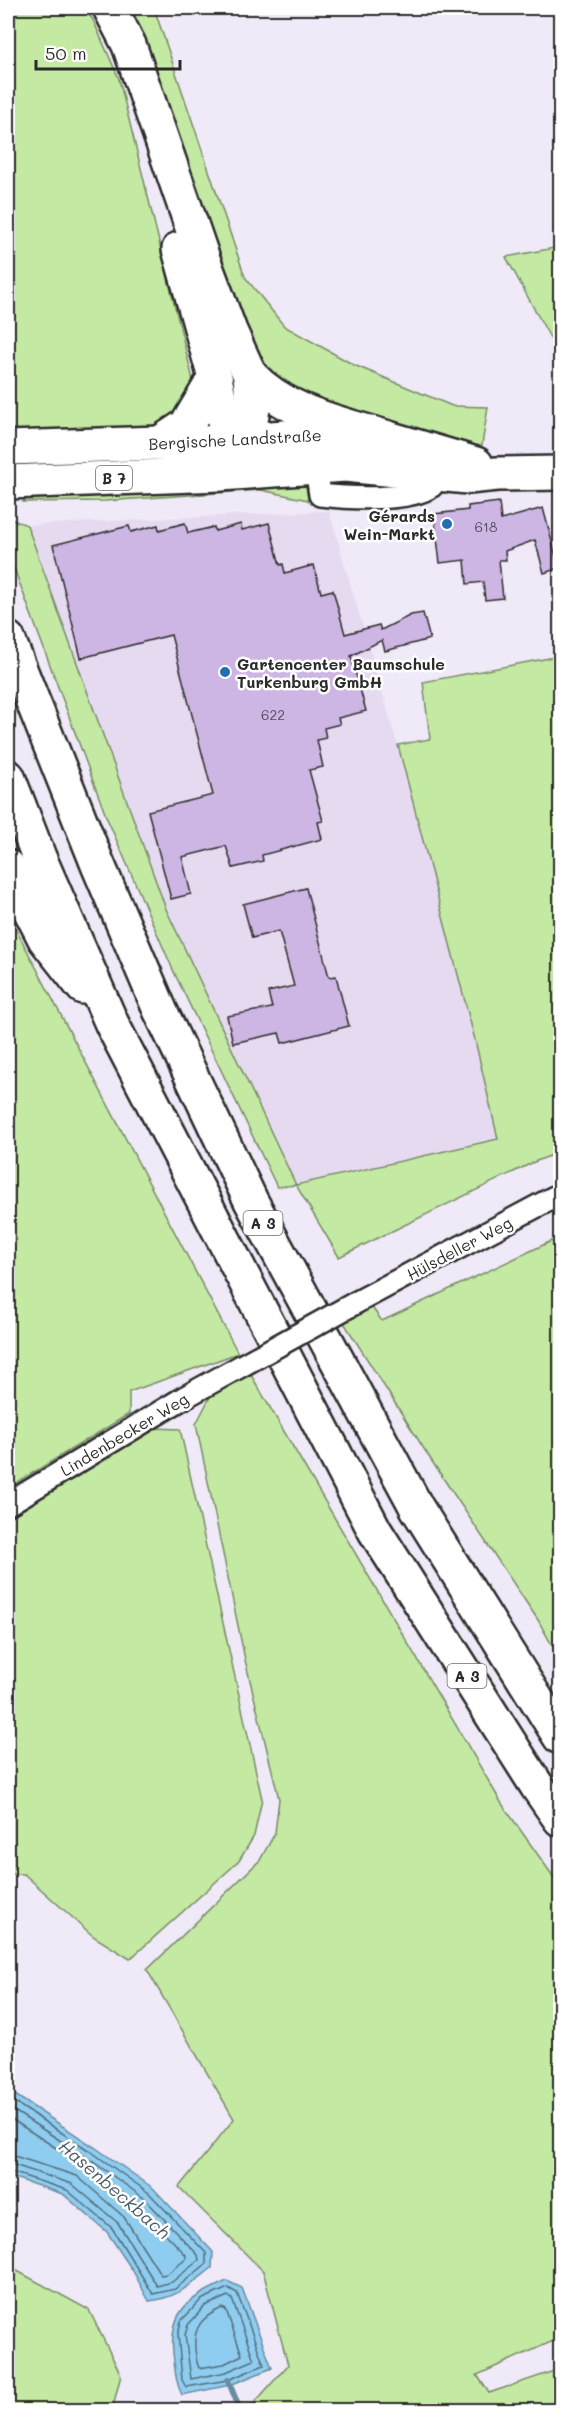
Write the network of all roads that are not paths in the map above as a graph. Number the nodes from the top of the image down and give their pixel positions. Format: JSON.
{"nodes":[{"id":1,"x":95,"y":8,"type":"edge"},
{"id":2,"x":110,"y":8,"type":"edge"},
{"id":3,"x":250,"y":375,"type":"junction"},
{"id":4,"x":215,"y":378,"type":"junction"},
{"id":5,"x":377,"y":438,"type":"junction"},
{"id":6,"x":160,"y":443,"type":"junction"},
{"id":7,"x":8,"y":448,"type":"edge"},
{"id":8,"x":241,"y":456,"type":"junction"},
{"id":9,"x":430,"y":462,"type":"junction"},
{"id":10,"x":316,"y":467,"type":"junction"},
{"id":11,"x":561,"y":473,"type":"edge"},
{"id":12,"x":8,"y":482,"type":"edge"},
{"id":13,"x":8,"y":639,"type":"edge"},
{"id":14,"x":8,"y":777,"type":"edge"},
{"id":15,"x":8,"y":867,"type":"edge"},
{"id":16,"x":112,"y":1024,"type":"junction"},
{"id":17,"x":561,"y":1194,"type":"edge"},
{"id":18,"x":241,"y":1366,"type":"joint"},
{"id":19,"x":8,"y":1504,"type":"edge"},
{"id":20,"x":561,"y":1737,"type":"edge"},
{"id":21,"x":561,"y":1820,"type":"edge"}],
"edges":[{"from":1,"to":4,"type":"main road"},
{"from":2,"to":3,"type":"main road"},
{"from":3,"to":5,"type":"main road"},
{"from":3,"to":8,"type":"main road"},
{"from":4,"to":6,"type":"main road"},
{"from":4,"to":8,"type":"main road"},
{"from":5,"to":8,"type":"main road","name":"Bergische Landstraße","number":"B 7"},
{"from":5,"to":9,"type":"main road","name":"Bergische Landstraße","number":"B 7"},
{"from":5,"to":10,"type":"main road"},
{"from":6,"to":7,"type":"main road","name":"Bergische Landstraße","number":"B 7"},
{"from":6,"to":8,"type":"main road","name":"Bergische Landstraße","number":"B 7"},
{"from":8,"to":10,"type":"main road","name":"Bergische Landstraße","number":"B 7"},
{"from":8,"to":12,"type":"main road","name":"Bergische Landstraße","number":"B 7"},
{"from":9,"to":10,"type":"main road","name":"Bergische Landstraße","number":"B 7"},
{"from":9,"to":11,"type":"main road","name":"Bergische Landstraße","number":"B 7"},
{"from":13,"to":20,"type":"main road","number":"A 3"},
{"from":14,"to":16,"type":"main road","number":"A 3"},
{"from":15,"to":16,"type":"main road"},
{"from":16,"to":21,"type":"main road","number":"A 3"},
{"from":17,"to":18,"type":"street","name":"Hülsdeller Weg","bridge":true},
{"from":18,"to":19,"type":"street","name":"Lindenbecker Weg"}]}
